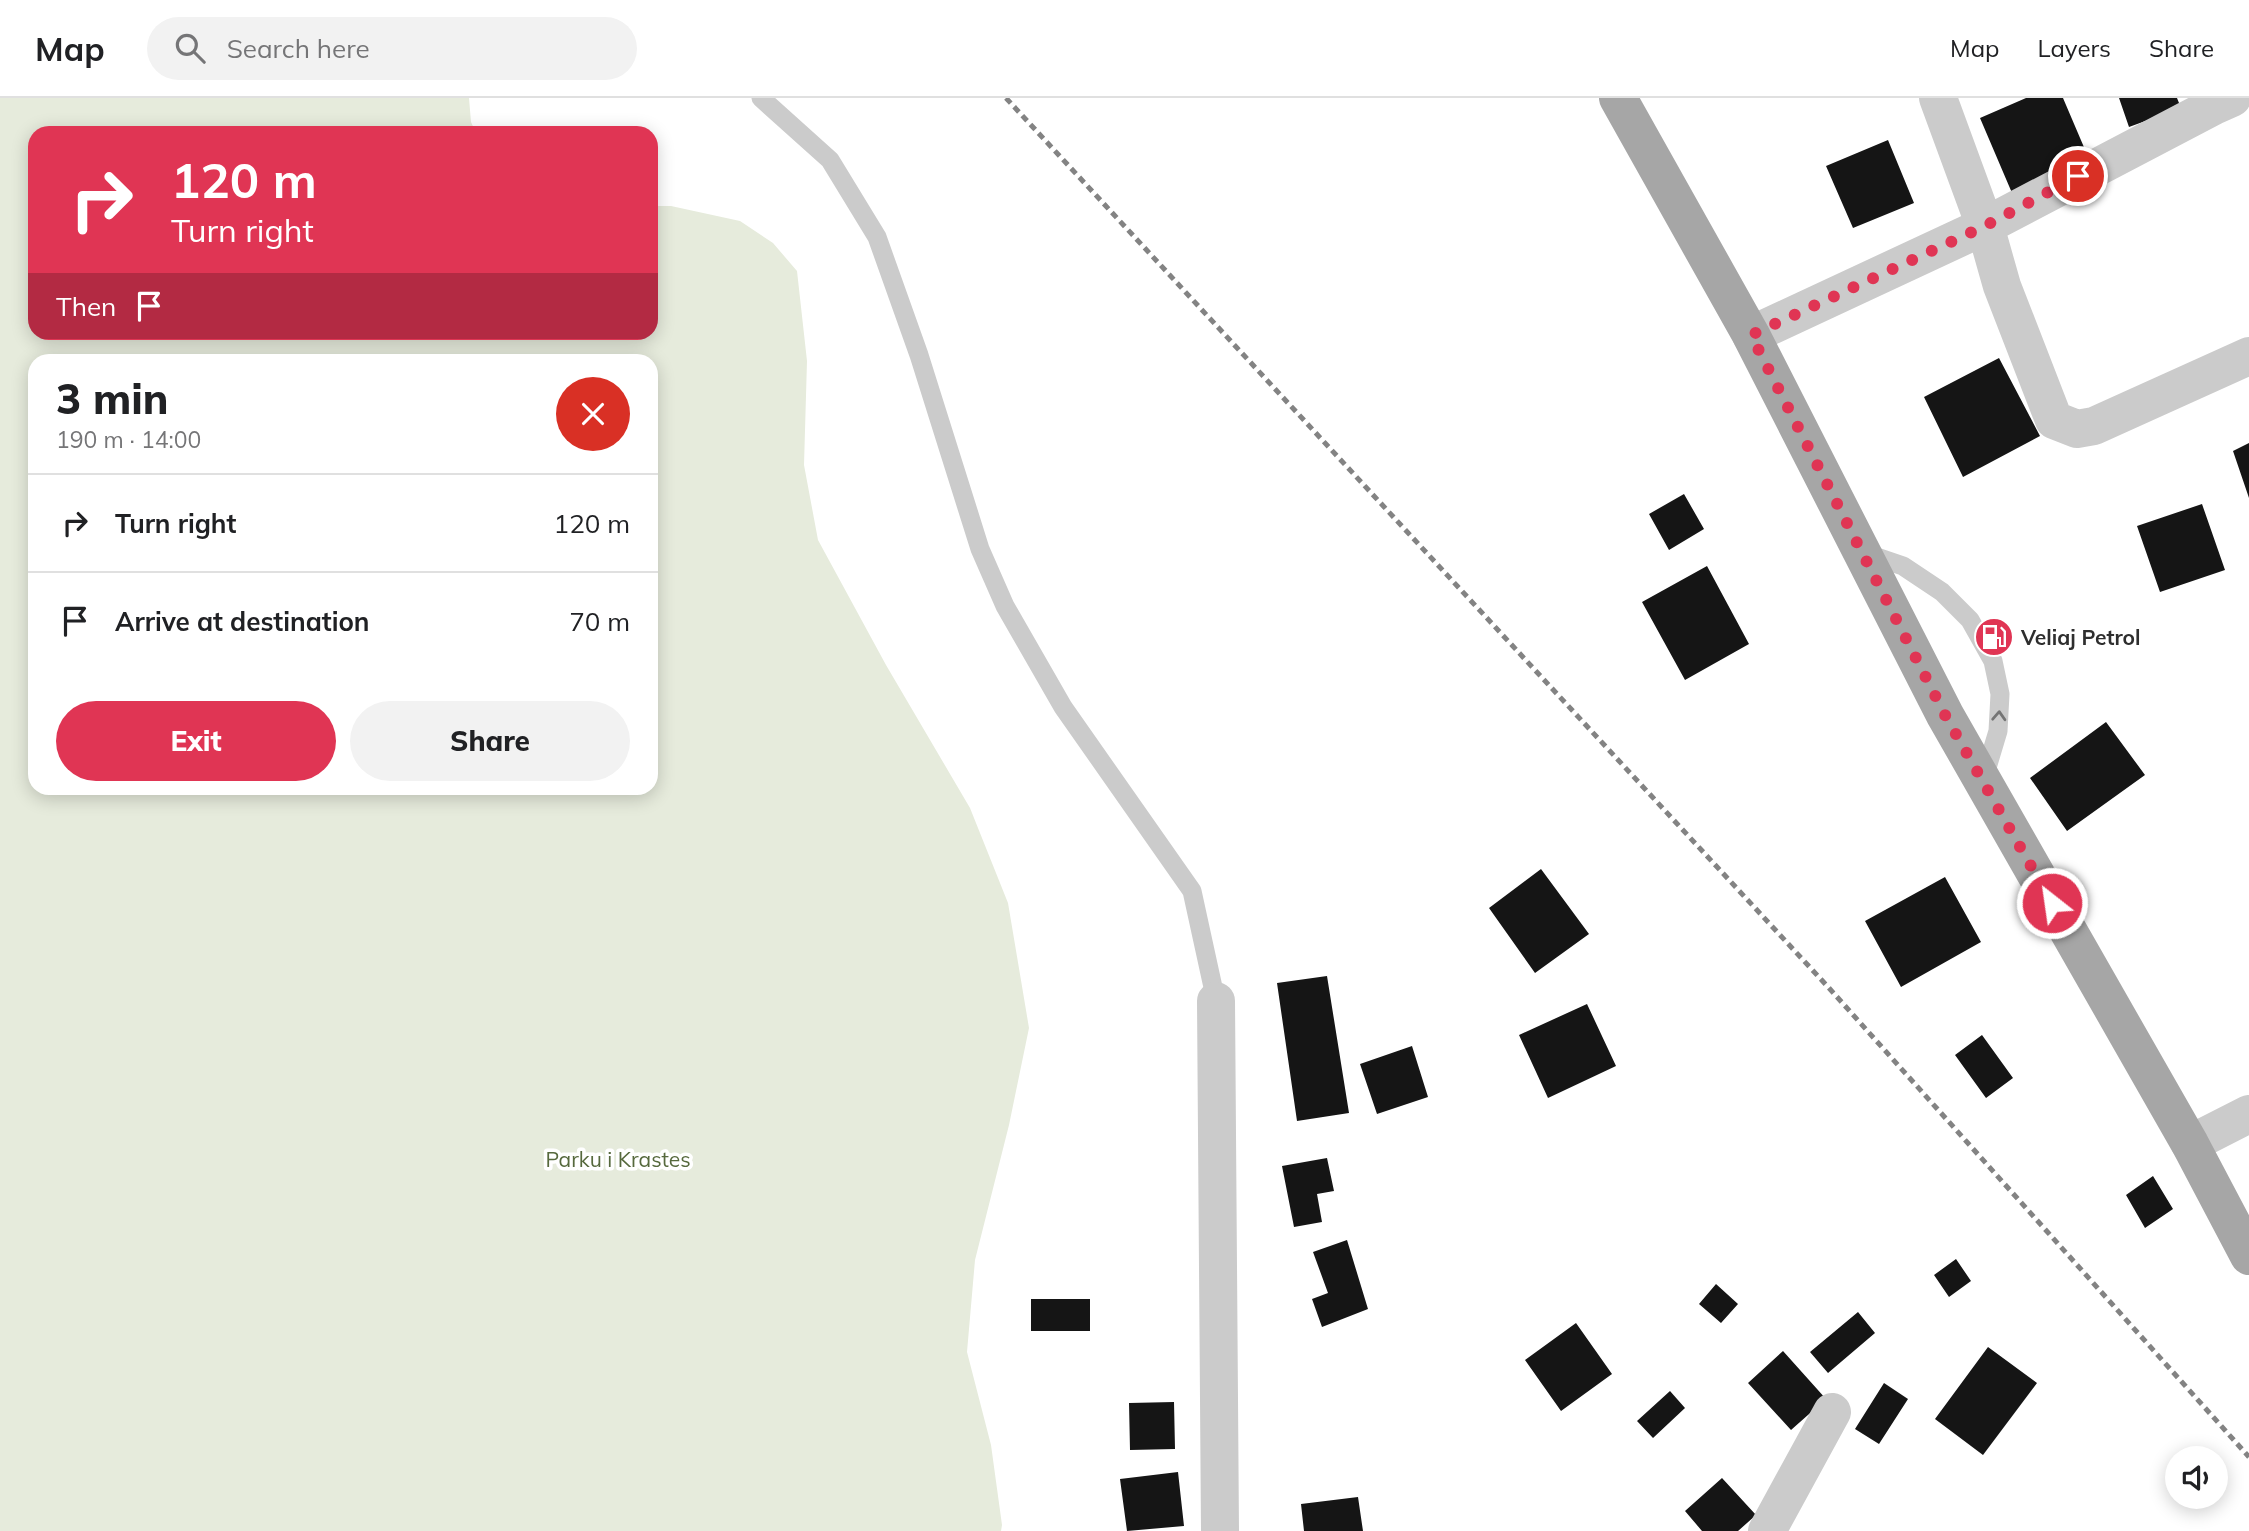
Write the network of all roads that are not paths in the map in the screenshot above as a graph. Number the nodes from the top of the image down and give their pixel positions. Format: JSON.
{"nodes":[{"id":1,"x":761,"y":98,"type":"edge"},
{"id":2,"x":1618,"y":98,"type":"edge"},
{"id":3,"x":1938,"y":98,"type":"edge"},
{"id":4,"x":2232,"y":98,"type":"edge"},
{"id":5,"x":1985,"y":226,"type":"junction"},
{"id":6,"x":1751,"y":335,"type":"junction"},
{"id":7,"x":2249,"y":356,"type":"edge"},
{"id":8,"x":1861,"y":551,"type":"junction"},
{"id":9,"x":1983,"y":782,"type":"junction"},
{"id":10,"x":1216,"y":1002,"type":"joint"},
{"id":11,"x":2249,"y":1114,"type":"edge"},
{"id":12,"x":2190,"y":1144,"type":"junction"},
{"id":13,"x":2249,"y":1256,"type":"edge"},
{"id":14,"x":1832,"y":1412,"type":"dead end"},
{"id":15,"x":1220,"y":1531,"type":"edge"},
{"id":16,"x":1767,"y":1531,"type":"edge"}],
"edges":[{"from":1,"to":10,"type":"lane"},
{"from":2,"to":6,"type":"main road"},
{"from":3,"to":5,"type":"street"},
{"from":4,"to":5,"type":"street"},
{"from":5,"to":6,"type":"street"},
{"from":5,"to":7,"type":"street"},
{"from":6,"to":8,"type":"main road"},
{"from":8,"to":9,"type":"main road"},
{"from":9,"to":8,"type":"lane","one_way":true},
{"from":9,"to":12,"type":"main road"},
{"from":10,"to":15,"type":"street"},
{"from":11,"to":12,"type":"street"},
{"from":12,"to":13,"type":"main road"},
{"from":14,"to":16,"type":"street"}]}
